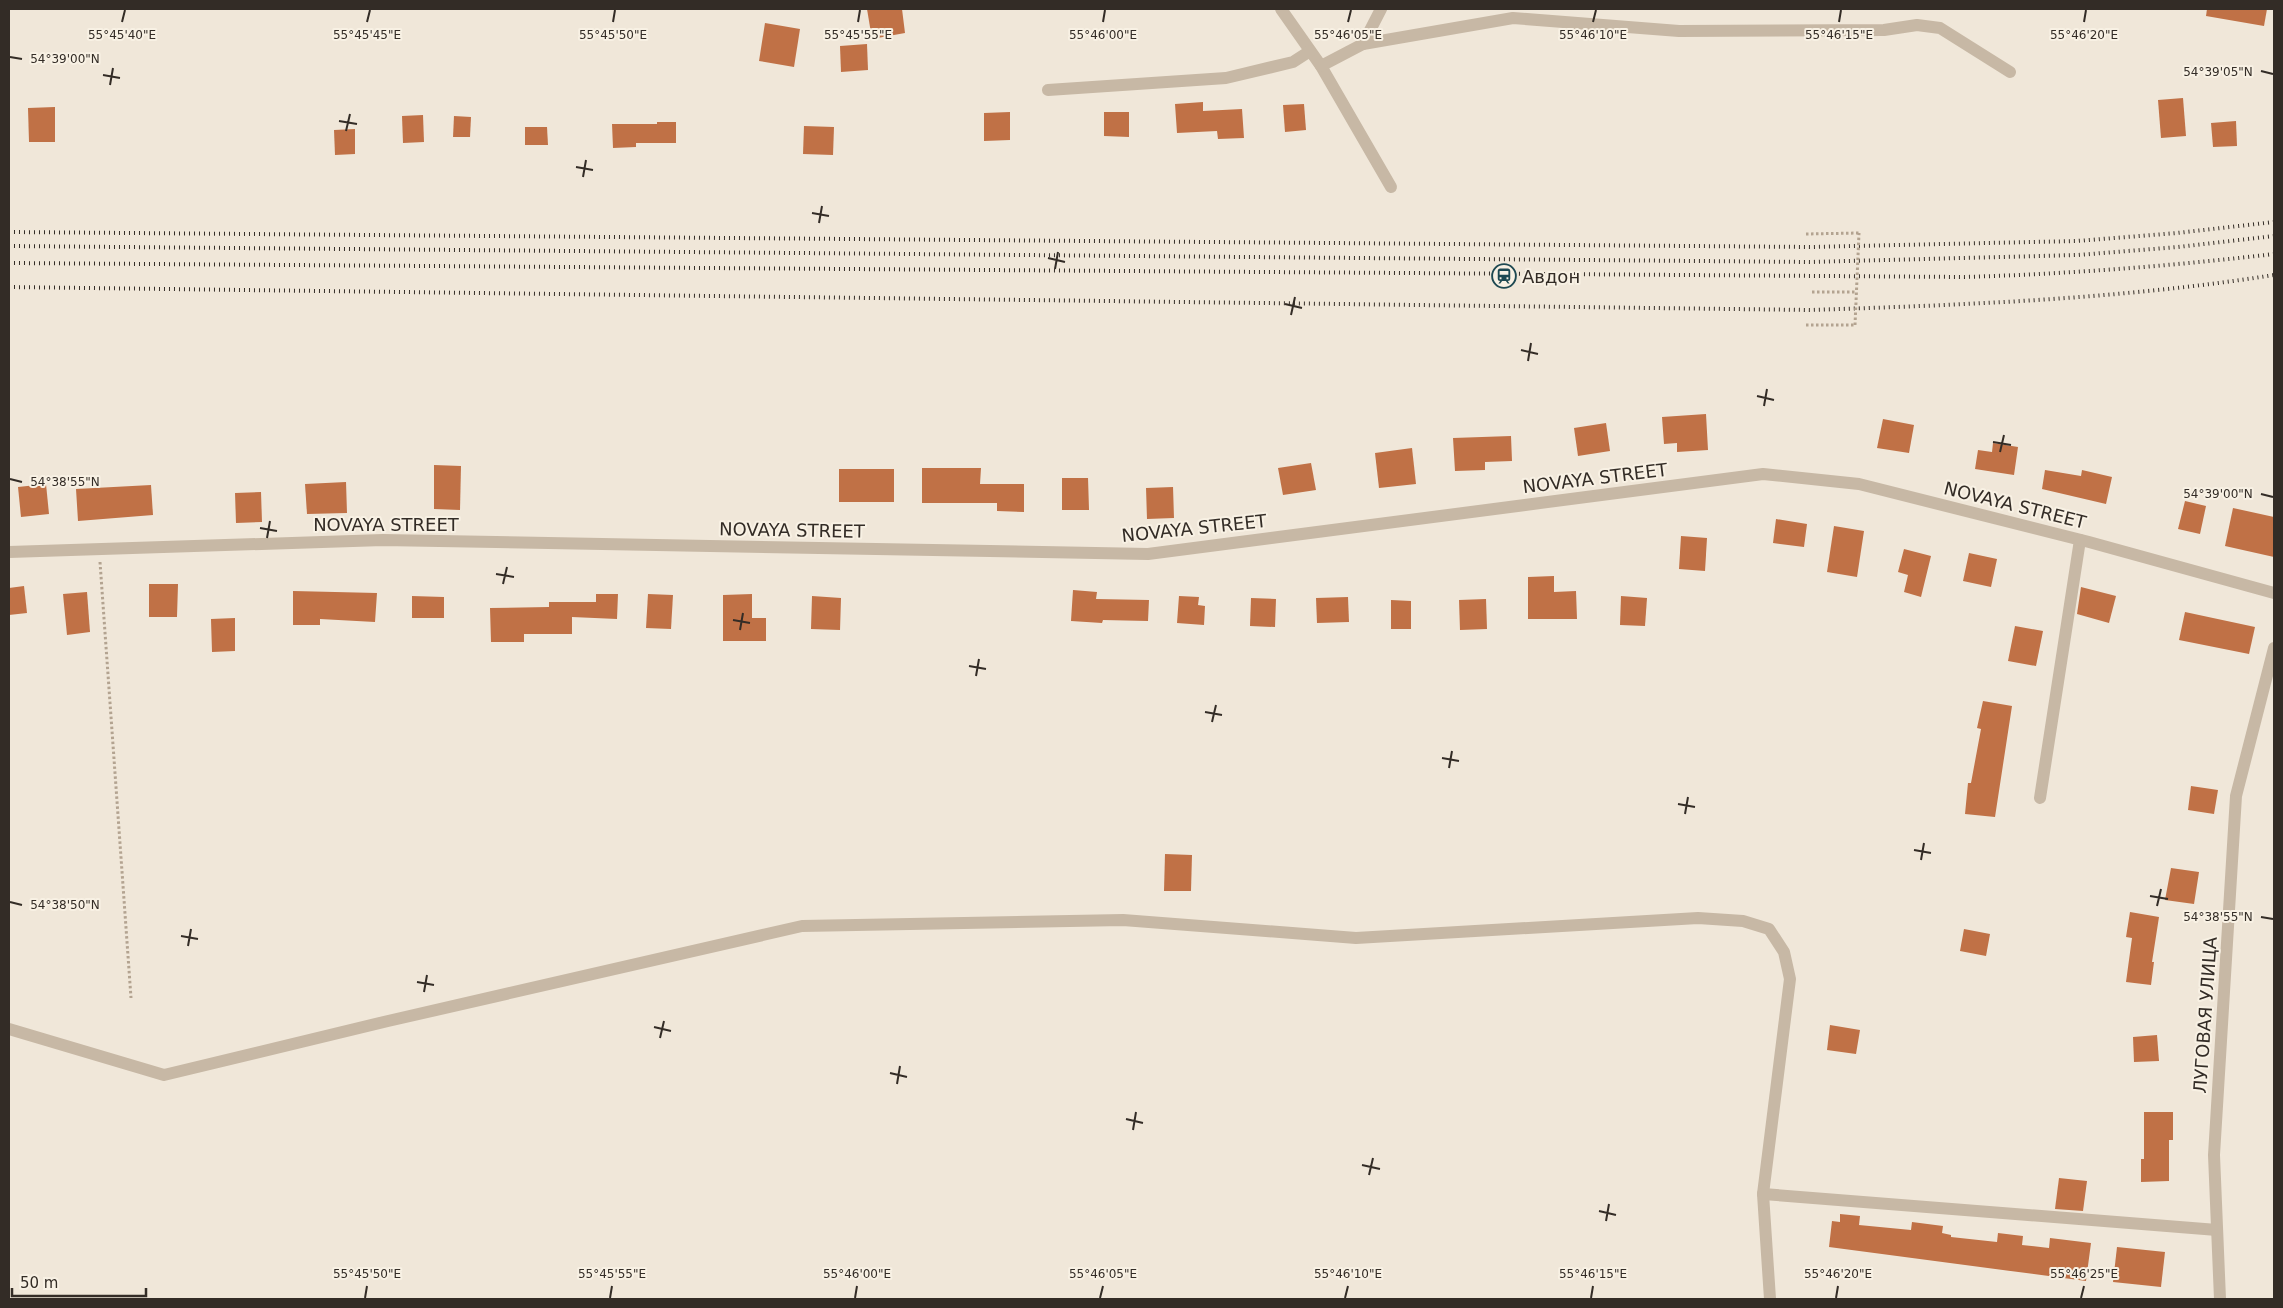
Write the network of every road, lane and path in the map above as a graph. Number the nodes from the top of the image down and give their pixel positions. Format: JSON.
{"nodes":[{"id":1,"x":1281,"y":9,"type":"edge"},
{"id":2,"x":1381,"y":9,"type":"edge"},
{"id":3,"x":1363,"y":44,"type":"junction"},
{"id":4,"x":1310,"y":51,"type":"junction"},
{"id":5,"x":1320,"y":66,"type":"junction"},
{"id":6,"x":2010,"y":72,"type":"dead end"},
{"id":7,"x":1048,"y":90,"type":"dead end"},
{"id":8,"x":1391,"y":188,"type":"dead end"},
{"id":9,"x":1806,"y":234,"type":"dead end"},
{"id":10,"x":1812,"y":292,"type":"dead end"},
{"id":11,"x":1856,"y":292,"type":"junction"},
{"id":12,"x":1806,"y":325,"type":"dead end"},
{"id":13,"x":2080,"y":540,"type":"junction"},
{"id":14,"x":100,"y":549,"type":"junction"},
{"id":15,"x":9,"y":552,"type":"edge"},
{"id":16,"x":2274,"y":593,"type":"edge"},
{"id":17,"x":2274,"y":648,"type":"edge"},
{"id":18,"x":2040,"y":798,"type":"dead end"},
{"id":19,"x":131,"y":998,"type":"dead end"},
{"id":20,"x":9,"y":1029,"type":"edge"},
{"id":21,"x":1763,"y":1194,"type":"junction"},
{"id":22,"x":2217,"y":1230,"type":"junction"},
{"id":23,"x":1770,"y":1299,"type":"edge"},
{"id":24,"x":2220,"y":1299,"type":"edge"}],
"edges":[{"from":1,"to":4,"type":"street"},
{"from":2,"to":3,"type":"street"},
{"from":3,"to":5,"type":"street"},
{"from":3,"to":6,"type":"street"},
{"from":4,"to":5,"type":"street"},
{"from":4,"to":7,"type":"street"},
{"from":5,"to":8,"type":"street"},
{"from":9,"to":11,"type":"path","bridge":true},
{"from":10,"to":11,"type":"path"},
{"from":11,"to":12,"type":"path","bridge":true},
{"from":13,"to":14,"type":"street","name":"NOVAYA STREET"},
{"from":13,"to":16,"type":"street","name":"NOVAYA STREET"},
{"from":13,"to":18,"type":"street"},
{"from":14,"to":15,"type":"street","name":"NOVAYA STREET"},
{"from":14,"to":19,"type":"path"},
{"from":17,"to":22,"type":"street","name":"ЛУГОВАЯ УЛИЦА"},
{"from":20,"to":21,"type":"street"},
{"from":21,"to":22,"type":"street"},
{"from":21,"to":23,"type":"street"},
{"from":22,"to":24,"type":"street","name":"ЛУГОВАЯ УЛИЦА"}]}
